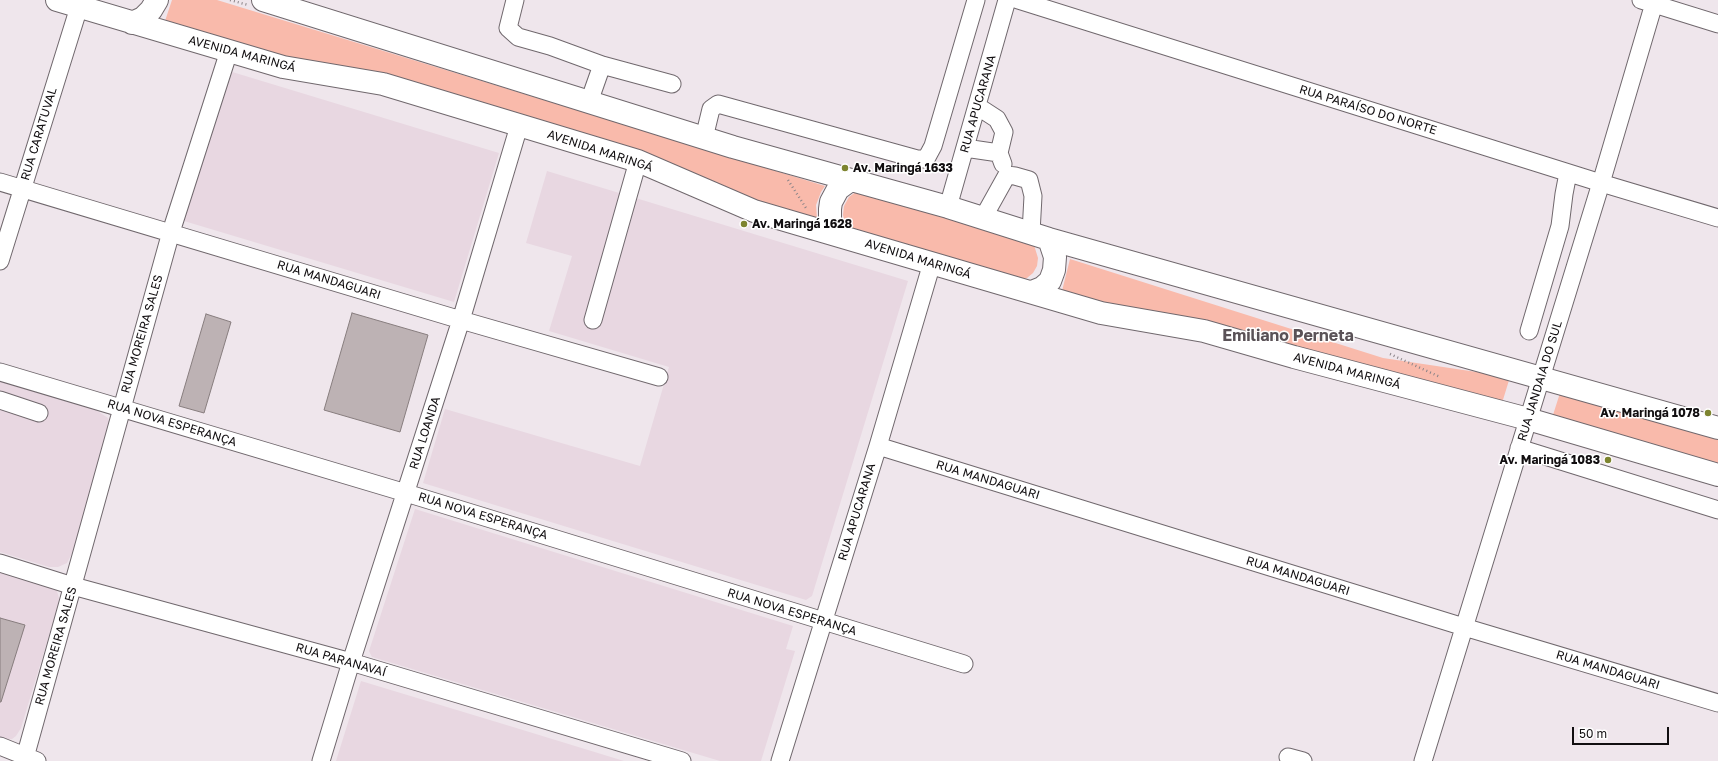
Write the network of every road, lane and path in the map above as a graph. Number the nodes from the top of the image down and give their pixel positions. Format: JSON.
{"nodes":[{"id":1,"x":57,"y":0,"type":"edge"},
{"id":2,"x":157,"y":0,"type":"edge"},
{"id":3,"x":263,"y":0,"type":"edge"},
{"id":4,"x":515,"y":0,"type":"edge"},
{"id":5,"x":976,"y":0,"type":"edge"},
{"id":6,"x":1007,"y":0,"type":"edge"},
{"id":7,"x":1018,"y":0,"type":"edge"},
{"id":8,"x":1650,"y":1,"type":"edge"},
{"id":9,"x":79,"y":7,"type":"junction"},
{"id":10,"x":132,"y":23,"type":"junction"},
{"id":11,"x":1718,"y":24,"type":"edge"},
{"id":12,"x":229,"y":51,"type":"junction"},
{"id":13,"x":602,"y":65,"type":"junction"},
{"id":14,"x":672,"y":84,"type":"dead end"},
{"id":15,"x":589,"y":102,"type":"junction"},
{"id":16,"x":977,"y":106,"type":"junction"},
{"id":17,"x":519,"y":126,"type":"junction"},
{"id":18,"x":704,"y":138,"type":"junction"},
{"id":19,"x":965,"y":148,"type":"junction"},
{"id":20,"x":999,"y":153,"type":"junction"},
{"id":21,"x":638,"y":161,"type":"junction"},
{"id":22,"x":1568,"y":173,"type":"junction"},
{"id":23,"x":1007,"y":175,"type":"junction"},
{"id":24,"x":849,"y":181,"type":"junction"},
{"id":25,"x":0,"y":182,"type":"edge"},
{"id":26,"x":1601,"y":183,"type":"junction"},
{"id":27,"x":22,"y":189,"type":"junction"},
{"id":28,"x":948,"y":207,"type":"junction"},
{"id":29,"x":983,"y":218,"type":"junction"},
{"id":30,"x":1718,"y":218,"type":"edge"},
{"id":31,"x":171,"y":232,"type":"junction"},
{"id":32,"x":836,"y":234,"type":"junction"},
{"id":33,"x":1040,"y":236,"type":"junction"},
{"id":34,"x":0,"y":261,"type":"edge"},
{"id":35,"x":932,"y":263,"type":"junction"},
{"id":36,"x":1032,"y":292,"type":"junction"},
{"id":37,"x":461,"y":320,"type":"junction"},
{"id":38,"x":593,"y":320,"type":"dead end"},
{"id":39,"x":1529,"y":331,"type":"dead end"},
{"id":40,"x":0,"y":372,"type":"edge"},
{"id":41,"x":658,"y":377,"type":"dead end"},
{"id":42,"x":1541,"y":378,"type":"junction"},
{"id":43,"x":0,"y":400,"type":"edge"},
{"id":44,"x":122,"y":408,"type":"junction"},
{"id":45,"x":40,"y":412,"type":"dead end"},
{"id":46,"x":1528,"y":419,"type":"junction"},
{"id":47,"x":1718,"y":428,"type":"edge"},
{"id":48,"x":878,"y":446,"type":"junction"},
{"id":49,"x":1519,"y":448,"type":"junction"},
{"id":50,"x":1718,"y":475,"type":"edge"},
{"id":51,"x":406,"y":493,"type":"junction"},
{"id":52,"x":1718,"y":510,"type":"edge"},
{"id":53,"x":0,"y":563,"type":"edge"},
{"id":54,"x":73,"y":586,"type":"junction"},
{"id":55,"x":824,"y":621,"type":"junction"},
{"id":56,"x":1464,"y":627,"type":"junction"},
{"id":57,"x":351,"y":662,"type":"junction"},
{"id":58,"x":964,"y":664,"type":"dead end"},
{"id":59,"x":1718,"y":703,"type":"edge"},
{"id":60,"x":0,"y":746,"type":"edge"},
{"id":61,"x":28,"y":760,"type":"edge"},
{"id":62,"x":321,"y":761,"type":"edge"},
{"id":63,"x":682,"y":761,"type":"edge"},
{"id":64,"x":780,"y":761,"type":"edge"},
{"id":65,"x":1423,"y":761,"type":"edge"}],
"edges":[{"from":1,"to":9,"type":"main road","name":"AVENIDA MARINGÁ"},
{"from":2,"to":10,"type":"main road"},
{"from":3,"to":15,"type":"main road"},
{"from":4,"to":13,"type":"street"},
{"from":5,"to":18,"type":"street"},
{"from":6,"to":16,"type":"street","name":"RUA APUCARANA"},
{"from":7,"to":22,"type":"street","name":"RUA PARAÍSO DO NORTE"},
{"from":8,"to":11,"type":"street"},
{"from":8,"to":26,"type":"street","name":"RUA JANDAIA DO SUL"},
{"from":9,"to":10,"type":"main road","name":"AVENIDA MARINGÁ"},
{"from":9,"to":27,"type":"street","name":"RUA CARATUVAL"},
{"from":10,"to":12,"type":"main road","name":"AVENIDA MARINGÁ"},
{"from":12,"to":17,"type":"main road","name":"AVENIDA MARINGÁ"},
{"from":12,"to":31,"type":"street","name":"RUA MOREIRA SALES"},
{"from":13,"to":14,"type":"street"},
{"from":13,"to":15,"type":"street"},
{"from":15,"to":18,"type":"main road"},
{"from":16,"to":19,"type":"street","name":"RUA APUCARANA"},
{"from":16,"to":20,"type":"street"},
{"from":17,"to":21,"type":"main road","name":"AVENIDA MARINGÁ"},
{"from":17,"to":37,"type":"street","name":"RUA LOANDA"},
{"from":18,"to":24,"type":"main road"},
{"from":19,"to":20,"type":"street"},
{"from":19,"to":28,"type":"street","name":"RUA APUCARANA"},
{"from":20,"to":23,"type":"street"},
{"from":21,"to":32,"type":"main road","name":"AVENIDA MARINGÁ"},
{"from":21,"to":38,"type":"street"},
{"from":22,"to":26,"type":"street","name":"RUA PARAÍSO DO NORTE"},
{"from":22,"to":39,"type":"street"},
{"from":23,"to":29,"type":"street"},
{"from":23,"to":33,"type":"street"},
{"from":24,"to":28,"type":"main road"},
{"from":24,"to":32,"type":"main road"},
{"from":25,"to":27,"type":"street","name":"RUA MANDAGUARI"},
{"from":26,"to":30,"type":"street","name":"RUA PARAÍSO DO NORTE"},
{"from":26,"to":42,"type":"street","name":"RUA JANDAIA DO SUL"},
{"from":27,"to":31,"type":"street","name":"RUA MANDAGUARI"},
{"from":27,"to":34,"type":"street","name":"RUA CARATUVAL"},
{"from":28,"to":29,"type":"main road"},
{"from":29,"to":33,"type":"main road"},
{"from":31,"to":37,"type":"street","name":"RUA MANDAGUARI"},
{"from":31,"to":44,"type":"street","name":"RUA MOREIRA SALES"},
{"from":32,"to":35,"type":"main road","name":"AVENIDA MARINGÁ"},
{"from":33,"to":36,"type":"main road"},
{"from":33,"to":42,"type":"main road"},
{"from":35,"to":36,"type":"main road","name":"AVENIDA MARINGÁ"},
{"from":35,"to":48,"type":"street","name":"RUA APUCARANA"},
{"from":36,"to":46,"type":"main road","name":"AVENIDA MARINGÁ"},
{"from":37,"to":41,"type":"street","name":"RUA MANDAGUARI"},
{"from":37,"to":51,"type":"street","name":"RUA LOANDA"},
{"from":40,"to":44,"type":"street","name":"RUA NOVA ESPERANÇA"},
{"from":42,"to":46,"type":"street","name":"RUA JANDAIA DO SUL"},
{"from":42,"to":47,"type":"main road"},
{"from":43,"to":45,"type":"street"},
{"from":44,"to":51,"type":"street","name":"RUA NOVA ESPERANÇA"},
{"from":44,"to":54,"type":"street","name":"RUA MOREIRA SALES"},
{"from":46,"to":49,"type":"street","name":"RUA JANDAIA DO SUL"},
{"from":46,"to":50,"type":"main road","name":"AVENIDA MARINGÁ"},
{"from":48,"to":55,"type":"street","name":"RUA APUCARANA"},
{"from":48,"to":56,"type":"street","name":"RUA MANDAGUARI"},
{"from":49,"to":52,"type":"street"},
{"from":49,"to":56,"type":"street","name":"RUA JANDAIA DO SUL"},
{"from":51,"to":55,"type":"street","name":"RUA NOVA ESPERANÇA"},
{"from":51,"to":57,"type":"street","name":"RUA LOANDA"},
{"from":53,"to":54,"type":"street","name":"RUA PARANAVAÍ"},
{"from":54,"to":57,"type":"street","name":"RUA PARANAVAÍ"},
{"from":54,"to":61,"type":"street","name":"RUA MOREIRA SALES"},
{"from":55,"to":58,"type":"street","name":"RUA NOVA ESPERANÇA"},
{"from":55,"to":64,"type":"street","name":"RUA APUCARANA"},
{"from":56,"to":59,"type":"street","name":"RUA MANDAGUARI"},
{"from":56,"to":65,"type":"street","name":"RUA JANDAIA DO SUL"},
{"from":57,"to":62,"type":"street","name":"RUA LOANDA"},
{"from":57,"to":63,"type":"street","name":"RUA PARANAVAÍ"},
{"from":60,"to":61,"type":"street"}]}
